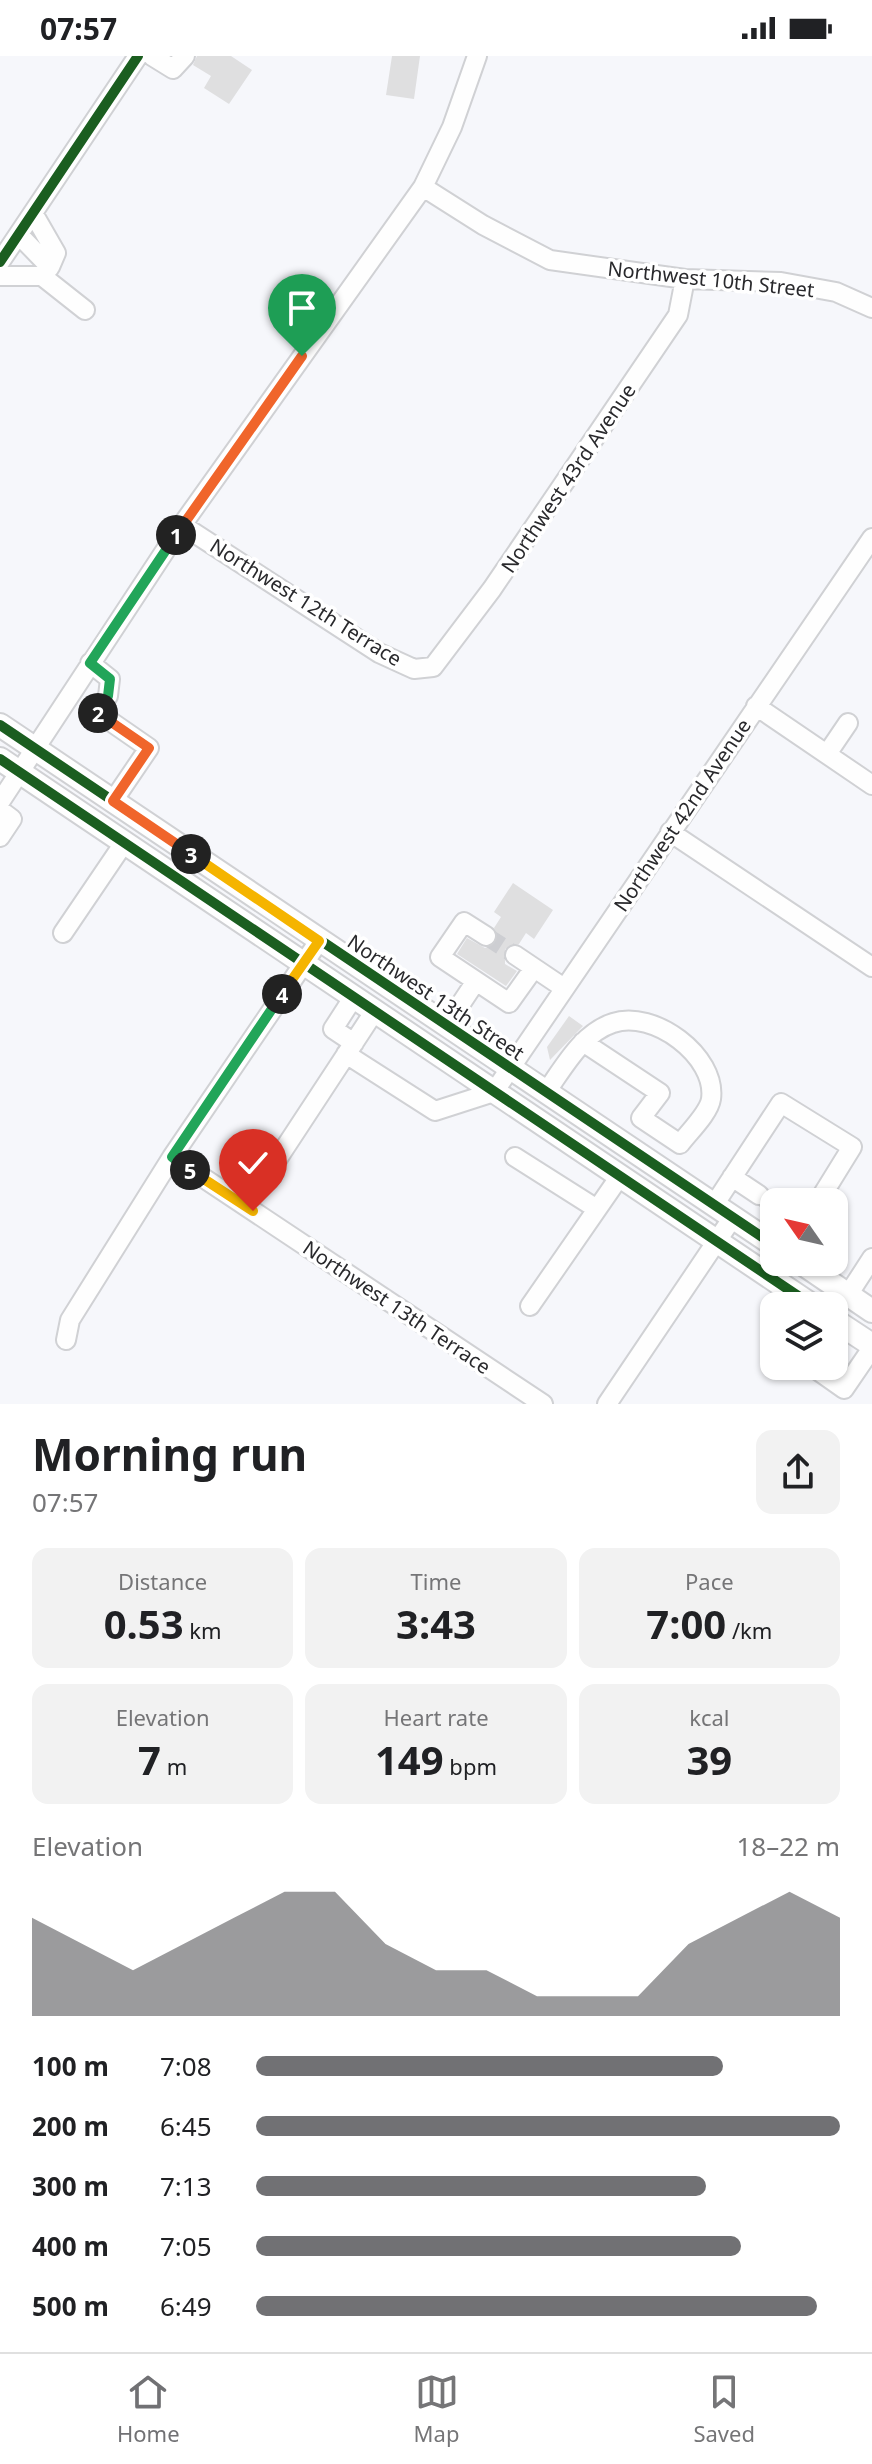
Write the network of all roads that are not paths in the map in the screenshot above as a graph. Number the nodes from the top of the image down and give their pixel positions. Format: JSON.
{"nodes":[{"id":1,"x":138,"y":56,"type":"edge"},
{"id":2,"x":152,"y":56,"type":"edge"},
{"id":3,"x":185,"y":56,"type":"edge"},
{"id":4,"x":477,"y":56,"type":"edge"},
{"id":5,"x":423,"y":187,"type":"junction"},
{"id":6,"x":33,"y":213,"type":"junction"},
{"id":7,"x":19,"y":235,"type":"junction"},
{"id":8,"x":0,"y":262,"type":"edge"},
{"id":9,"x":46,"y":271,"type":"junction"},
{"id":10,"x":0,"y":276,"type":"edge"},
{"id":11,"x":685,"y":279,"type":"junction"},
{"id":12,"x":872,"y":308,"type":"edge"},
{"id":13,"x":85,"y":310,"type":"dead end"},
{"id":14,"x":182,"y":525,"type":"junction"},
{"id":15,"x":868,"y":550,"type":"edge"},
{"id":16,"x":90,"y":663,"type":"junction"},
{"id":17,"x":433,"y":667,"type":"joint"},
{"id":18,"x":756,"y":706,"type":"junction"},
{"id":19,"x":848,"y":723,"type":"dead end"},
{"id":20,"x":0,"y":725,"type":"edge"},
{"id":21,"x":33,"y":747,"type":"junction"},
{"id":22,"x":827,"y":754,"type":"junction"},
{"id":23,"x":9,"y":765,"type":"edge"},
{"id":24,"x":872,"y":785,"type":"edge"},
{"id":25,"x":113,"y":801,"type":"junction"},
{"id":26,"x":0,"y":802,"type":"edge"},
{"id":27,"x":0,"y":810,"type":"edge"},
{"id":28,"x":670,"y":832,"type":"junction"},
{"id":29,"x":0,"y":837,"type":"edge"},
{"id":30,"x":124,"y":843,"type":"junction"},
{"id":31,"x":63,"y":933,"type":"dead end"},
{"id":32,"x":486,"y":936,"type":"tunnel mouth"},
{"id":33,"x":319,"y":941,"type":"junction"},
{"id":34,"x":515,"y":955,"type":"tunnel mouth"},
{"id":35,"x":303,"y":964,"type":"junction"},
{"id":36,"x":872,"y":967,"type":"edge"},
{"id":37,"x":534,"y":968,"type":"junction"},
{"id":38,"x":476,"y":981,"type":"junction"},
{"id":39,"x":564,"y":988,"type":"junction"},
{"id":40,"x":353,"y":998,"type":"junction"},
{"id":41,"x":374,"y":1012,"type":"junction"},
{"id":42,"x":446,"y":1026,"type":"junction"},
{"id":43,"x":583,"y":1042,"type":"junction"},
{"id":44,"x":350,"y":1049,"type":"junction"},
{"id":45,"x":511,"y":1068,"type":"junction"},
{"id":46,"x":494,"y":1092,"type":"junction"},
{"id":47,"x":546,"y":1092,"type":"junction"},
{"id":48,"x":172,"y":1157,"type":"junction"},
{"id":49,"x":515,"y":1157,"type":"dead end"},
{"id":50,"x":267,"y":1175,"type":"dead end"},
{"id":51,"x":620,"y":1176,"type":"junction"},
{"id":52,"x":732,"y":1177,"type":"junction"},
{"id":53,"x":827,"y":1188,"type":"edge"},
{"id":54,"x":759,"y":1195,"type":"tunnel mouth"},
{"id":55,"x":597,"y":1209,"type":"junction"},
{"id":56,"x":724,"y":1211,"type":"junction"},
{"id":57,"x":760,"y":1235,"type":"edge"},
{"id":58,"x":717,"y":1241,"type":"junction"},
{"id":59,"x":872,"y":1258,"type":"edge"},
{"id":60,"x":820,"y":1276,"type":"edge"},
{"id":61,"x":792,"y":1292,"type":"edge"},
{"id":62,"x":844,"y":1292,"type":"edge"},
{"id":63,"x":848,"y":1295,"type":"joint"},
{"id":64,"x":530,"y":1306,"type":"dead end"},
{"id":65,"x":872,"y":1311,"type":"edge"},
{"id":66,"x":848,"y":1330,"type":"edge"},
{"id":67,"x":66,"y":1340,"type":"dead end"},
{"id":68,"x":872,"y":1347,"type":"edge"},
{"id":69,"x":831,"y":1380,"type":"edge"},
{"id":70,"x":543,"y":1404,"type":"edge"},
{"id":71,"x":607,"y":1404,"type":"edge"}],
"edges":[{"from":1,"to":6,"type":"street"},
{"from":2,"to":3,"type":"street"},
{"from":4,"to":5,"type":"street"},
{"from":5,"to":11,"type":"street","name":"Northwest 10th Street"},
{"from":5,"to":14,"type":"street"},
{"from":6,"to":7,"type":"street"},
{"from":6,"to":9,"type":"street"},
{"from":7,"to":8,"type":"street"},
{"from":7,"to":9,"type":"street"},
{"from":9,"to":10,"type":"street"},
{"from":9,"to":13,"type":"street"},
{"from":11,"to":12,"type":"street","name":"Northwest 10th Street"},
{"from":11,"to":17,"type":"street","name":"Northwest 43rd Avenue"},
{"from":14,"to":16,"type":"street"},
{"from":14,"to":17,"type":"street","name":"Northwest 12th Terrace"},
{"from":15,"to":18,"type":"street","name":"Northwest 42nd Avenue"},
{"from":16,"to":21,"type":"street"},
{"from":16,"to":25,"type":"street"},
{"from":18,"to":22,"type":"street"},
{"from":18,"to":28,"type":"street","name":"Northwest 42nd Avenue"},
{"from":19,"to":22,"type":"street"},
{"from":20,"to":21,"type":"main road","name":"Northwest 13th Street"},
{"from":21,"to":23,"type":"street"},
{"from":21,"to":25,"type":"main road","name":"Northwest 13th Street"},
{"from":22,"to":24,"type":"street"},
{"from":23,"to":26,"type":"street"},
{"from":23,"to":30,"type":"main road"},
{"from":25,"to":33,"type":"main road","name":"Northwest 13th Street"},
{"from":27,"to":29,"type":"street"},
{"from":28,"to":36,"type":"street"},
{"from":28,"to":39,"type":"street","name":"Northwest 42nd Avenue"},
{"from":30,"to":31,"type":"street"},
{"from":30,"to":35,"type":"main road"},
{"from":32,"to":38,"type":"street"},
{"from":33,"to":35,"type":"street"},
{"from":33,"to":42,"type":"main road","name":"Northwest 13th Street"},
{"from":34,"to":37,"type":"street"},
{"from":35,"to":40,"type":"main road"},
{"from":35,"to":48,"type":"street"},
{"from":37,"to":38,"type":"street"},
{"from":37,"to":39,"type":"street"},
{"from":38,"to":42,"type":"street"},
{"from":39,"to":45,"type":"street","name":"Northwest 42nd Avenue"},
{"from":40,"to":41,"type":"main road"},
{"from":40,"to":44,"type":"street"},
{"from":41,"to":44,"type":"street"},
{"from":41,"to":46,"type":"main road"},
{"from":42,"to":45,"type":"main road","name":"Northwest 13th Street"},
{"from":43,"to":43,"type":"street"},
{"from":43,"to":47,"type":"street"},
{"from":44,"to":46,"type":"street"},
{"from":44,"to":50,"type":"street"},
{"from":45,"to":46,"type":"street","name":"Northwest 42nd Avenue"},
{"from":45,"to":47,"type":"main road","name":"Northwest 13th Street"},
{"from":46,"to":51,"type":"main road"},
{"from":47,"to":56,"type":"main road","name":"Northwest 13th Street"},
{"from":48,"to":67,"type":"street"},
{"from":48,"to":70,"type":"street","name":"Northwest 13th Terrace"},
{"from":49,"to":55,"type":"street"},
{"from":51,"to":55,"type":"street"},
{"from":51,"to":58,"type":"main road"},
{"from":52,"to":53,"type":"street"},
{"from":52,"to":54,"type":"street"},
{"from":52,"to":56,"type":"street"},
{"from":55,"to":64,"type":"street"},
{"from":56,"to":57,"type":"main road","name":"Northwest 13th Street"},
{"from":56,"to":58,"type":"street"},
{"from":58,"to":61,"type":"main road"},
{"from":58,"to":71,"type":"street"},
{"from":59,"to":63,"type":"street"},
{"from":60,"to":62,"type":"main road"},
{"from":63,"to":65,"type":"main road"},
{"from":66,"to":68,"type":"main road"},
{"from":68,"to":69,"type":"street"}]}
